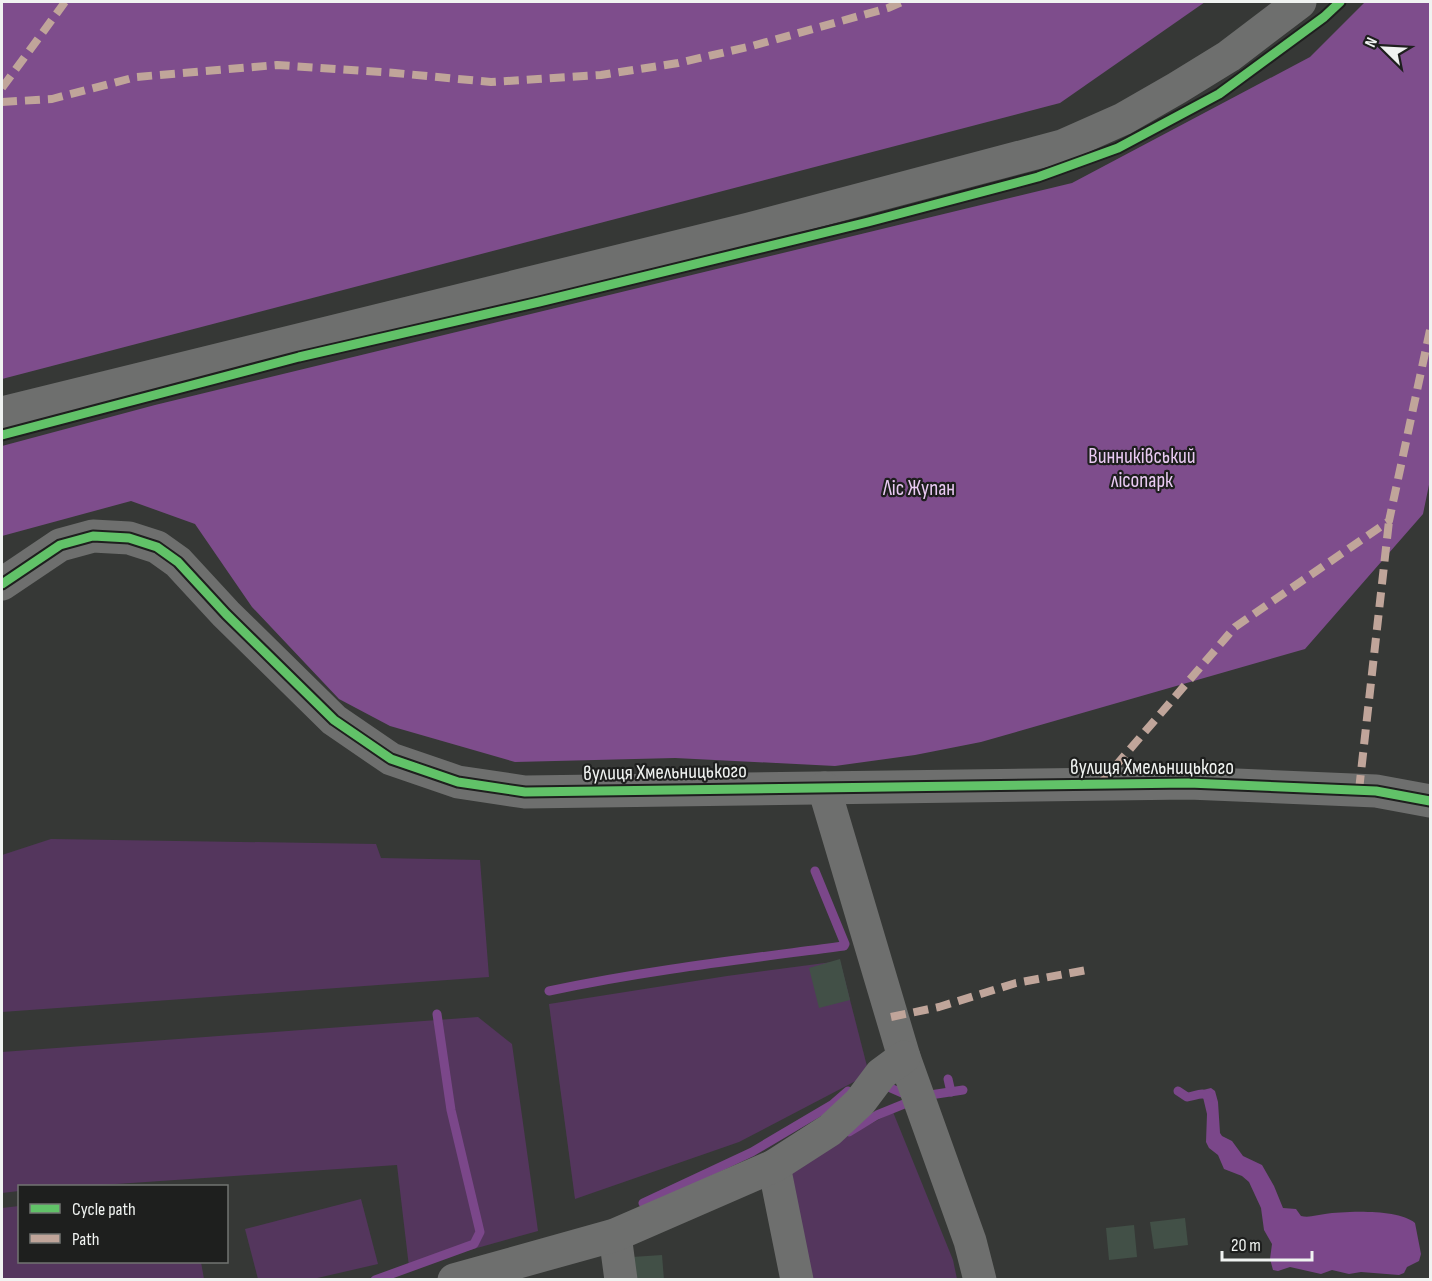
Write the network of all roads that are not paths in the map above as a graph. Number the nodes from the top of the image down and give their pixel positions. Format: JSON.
{"nodes":[{"id":1,"x":1300,"y":2,"type":"edge"},
{"id":2,"x":2,"y":413,"type":"edge"},
{"id":3,"x":2,"y":584,"type":"edge"},
{"id":4,"x":824,"y":788,"type":"junction"},
{"id":5,"x":1431,"y":801,"type":"edge"},
{"id":6,"x":904,"y":1057,"type":"junction"},
{"id":7,"x":774,"y":1166,"type":"junction"},
{"id":8,"x":615,"y":1235,"type":"junction"},
{"id":9,"x":454,"y":1280,"type":"edge"},
{"id":10,"x":621,"y":1280,"type":"edge"},
{"id":11,"x":796,"y":1280,"type":"edge"},
{"id":12,"x":980,"y":1280,"type":"edge"}],
"edges":[{"from":1,"to":2,"type":"street"},
{"from":3,"to":4,"type":"street","name":"вулиця Хмельницького"},
{"from":4,"to":5,"type":"street","name":"вулиця Хмельницького"},
{"from":4,"to":6,"type":"street"},
{"from":6,"to":7,"type":"street"},
{"from":6,"to":12,"type":"street"},
{"from":7,"to":8,"type":"street"},
{"from":7,"to":11,"type":"street"},
{"from":8,"to":9,"type":"street"},
{"from":8,"to":10,"type":"street"}]}
